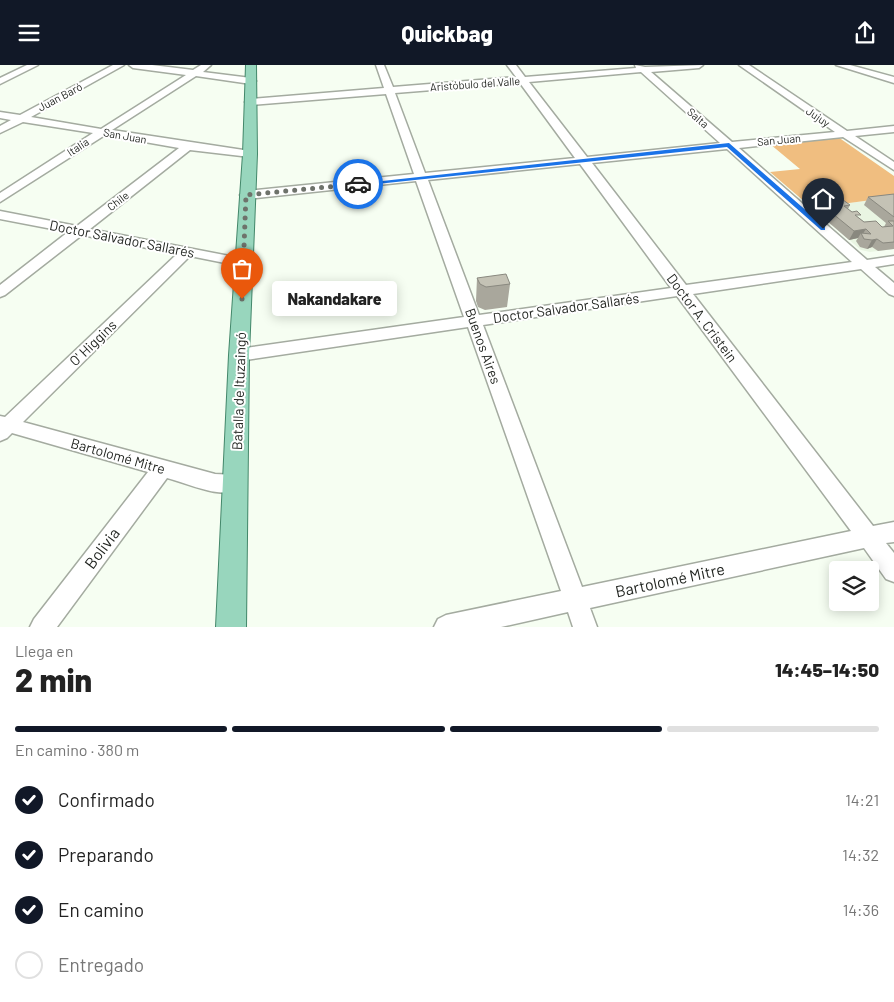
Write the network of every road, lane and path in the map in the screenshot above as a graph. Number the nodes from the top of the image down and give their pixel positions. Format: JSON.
{"nodes":[{"id":1,"x":34,"y":65,"type":"edge"},
{"id":2,"x":120,"y":65,"type":"edge"},
{"id":3,"x":133,"y":65,"type":"edge"},
{"id":4,"x":208,"y":65,"type":"edge"},
{"id":5,"x":251,"y":65,"type":"edge"},
{"id":6,"x":380,"y":65,"type":"edge"},
{"id":7,"x":511,"y":65,"type":"edge"},
{"id":8,"x":699,"y":65,"type":"edge"},
{"id":9,"x":743,"y":65,"type":"edge"},
{"id":10,"x":840,"y":65,"type":"edge"},
{"id":11,"x":866,"y":65,"type":"edge"},
{"id":12,"x":641,"y":67,"type":"edge"},
{"id":13,"x":194,"y":73,"type":"junction"},
{"id":14,"x":894,"y":75,"type":"edge"},
{"id":15,"x":523,"y":80,"type":"junction"},
{"id":16,"x":894,"y":80,"type":"edge"},
{"id":17,"x":0,"y":81,"type":"edge"},
{"id":18,"x":251,"y":81,"type":"junction"},
{"id":19,"x":391,"y":90,"type":"junction"},
{"id":20,"x":250,"y":102,"type":"junction"},
{"id":21,"x":0,"y":115,"type":"edge"},
{"id":22,"x":21,"y":118,"type":"junction"},
{"id":23,"x":894,"y":129,"type":"edge"},
{"id":24,"x":0,"y":130,"type":"edge"},
{"id":25,"x":103,"y":132,"type":"junction"},
{"id":26,"x":844,"y":134,"type":"junction"},
{"id":27,"x":729,"y":145,"type":"junction"},
{"id":28,"x":188,"y":147,"type":"junction"},
{"id":29,"x":250,"y":154,"type":"junction"},
{"id":30,"x":582,"y":160,"type":"junction"},
{"id":31,"x":894,"y":167,"type":"edge"},
{"id":32,"x":421,"y":178,"type":"junction"},
{"id":33,"x":246,"y":195,"type":"junction"},
{"id":34,"x":0,"y":198,"type":"edge"},
{"id":35,"x":0,"y":215,"type":"edge"},
{"id":36,"x":81,"y":231,"type":"junction"},
{"id":37,"x":186,"y":253,"type":"junction"},
{"id":38,"x":894,"y":261,"type":"edge"},
{"id":39,"x":245,"y":263,"type":"junction"},
{"id":40,"x":864,"y":265,"type":"junction"},
{"id":41,"x":681,"y":291,"type":"junction"},
{"id":42,"x":894,"y":291,"type":"edge"},
{"id":43,"x":0,"y":292,"type":"edge"},
{"id":44,"x":474,"y":321,"type":"junction"},
{"id":45,"x":238,"y":355,"type":"junction"},
{"id":46,"x":3,"y":427,"type":"edge"},
{"id":47,"x":162,"y":469,"type":"junction"},
{"id":48,"x":236,"y":484,"type":"junction"},
{"id":49,"x":894,"y":532,"type":"edge"},
{"id":50,"x":868,"y":538,"type":"junction"},
{"id":51,"x":894,"y":571,"type":"edge"},
{"id":52,"x":576,"y":600,"type":"junction"},
{"id":53,"x":42,"y":627,"type":"edge"},
{"id":54,"x":231,"y":627,"type":"edge"},
{"id":55,"x":446,"y":627,"type":"edge"},
{"id":56,"x":585,"y":627,"type":"edge"}],
"edges":[{"from":1,"to":17,"type":"street"},
{"from":2,"to":22,"type":"street","name":"Juan Baró"},
{"from":3,"to":13,"type":"street"},
{"from":4,"to":13,"type":"street","name":"Italia"},
{"from":5,"to":18,"type":"main road","name":"Batalla de Ituzaingó"},
{"from":6,"to":19,"type":"street","name":"Buenos Aires"},
{"from":7,"to":15,"type":"street","name":"Doctor A. Cristein"},
{"from":8,"to":12,"type":"street","name":"Aristóbulo del Valle"},
{"from":9,"to":26,"type":"street","name":"Jujuy"},
{"from":10,"to":16,"type":"street"},
{"from":11,"to":14,"type":"street"},
{"from":12,"to":15,"type":"street","name":"Aristóbulo del Valle"},
{"from":12,"to":27,"type":"street","name":"Salta"},
{"from":13,"to":18,"type":"street"},
{"from":13,"to":25,"type":"street","name":"Italia"},
{"from":15,"to":19,"type":"street","name":"Aristóbulo del Valle"},
{"from":15,"to":30,"type":"street","name":"Doctor A. Cristein"},
{"from":18,"to":20,"type":"main road","name":"Batalla de Ituzaingó"},
{"from":19,"to":20,"type":"street","name":"Aristóbulo del Valle"},
{"from":19,"to":32,"type":"street","name":"Buenos Aires"},
{"from":20,"to":29,"type":"main road","name":"Batalla de Ituzaingó"},
{"from":21,"to":22,"type":"street","name":"San Juan"},
{"from":22,"to":24,"type":"street","name":"Juan Baró"},
{"from":22,"to":25,"type":"street","name":"San Juan"},
{"from":23,"to":26,"type":"street","name":"San Juan"},
{"from":25,"to":28,"type":"street","name":"San Juan"},
{"from":25,"to":34,"type":"street","name":"Italia"},
{"from":26,"to":27,"type":"street","name":"San Juan"},
{"from":26,"to":31,"type":"street","name":"Jujuy"},
{"from":27,"to":30,"type":"street","name":"San Juan"},
{"from":27,"to":40,"type":"street","name":"Salta"},
{"from":28,"to":29,"type":"street","name":"San Juan"},
{"from":28,"to":36,"type":"street","name":"Chile"},
{"from":29,"to":33,"type":"main road","name":"Batalla de Ituzaingó"},
{"from":30,"to":32,"type":"street","name":"San Juan"},
{"from":30,"to":41,"type":"street","name":"Doctor A. Cristein"},
{"from":32,"to":33,"type":"street","name":"San Juan"},
{"from":32,"to":44,"type":"street","name":"Buenos Aires"},
{"from":33,"to":39,"type":"main road","name":"Batalla de Ituzaingó"},
{"from":35,"to":36,"type":"street","name":"Doctor Salvador Sallarés"},
{"from":36,"to":37,"type":"street","name":"Doctor Salvador Sallarés"},
{"from":36,"to":43,"type":"street","name":"Chile"},
{"from":37,"to":39,"type":"street","name":"Doctor Salvador Sallarés"},
{"from":37,"to":46,"type":"street","name":"O' Higgins"},
{"from":38,"to":40,"type":"street","name":"Doctor Salvador Sallarés"},
{"from":39,"to":45,"type":"main road","name":"Batalla de Ituzaingó"},
{"from":40,"to":41,"type":"street","name":"Doctor Salvador Sallarés"},
{"from":40,"to":42,"type":"street","name":"Salta"},
{"from":41,"to":44,"type":"street","name":"Doctor Salvador Sallarés"},
{"from":41,"to":50,"type":"street","name":"Doctor A. Cristein"},
{"from":44,"to":45,"type":"street","name":"Doctor Salvador Sallarés"},
{"from":44,"to":52,"type":"street","name":"Buenos Aires"},
{"from":45,"to":48,"type":"main road","name":"Batalla de Ituzaingó"},
{"from":46,"to":47,"type":"street","name":"Bartolomé Mitre"},
{"from":47,"to":48,"type":"street","name":"Bartolomé Mitre"},
{"from":47,"to":53,"type":"street","name":"Bolivia"},
{"from":48,"to":54,"type":"main road","name":"Batalla de Ituzaingó"},
{"from":49,"to":50,"type":"street","name":"Bartolomé Mitre"},
{"from":50,"to":51,"type":"street","name":"Doctor A. Cristein"},
{"from":50,"to":52,"type":"street","name":"Bartolomé Mitre"},
{"from":52,"to":55,"type":"street","name":"Bartolomé Mitre"},
{"from":52,"to":56,"type":"street","name":"Buenos Aires"}]}
